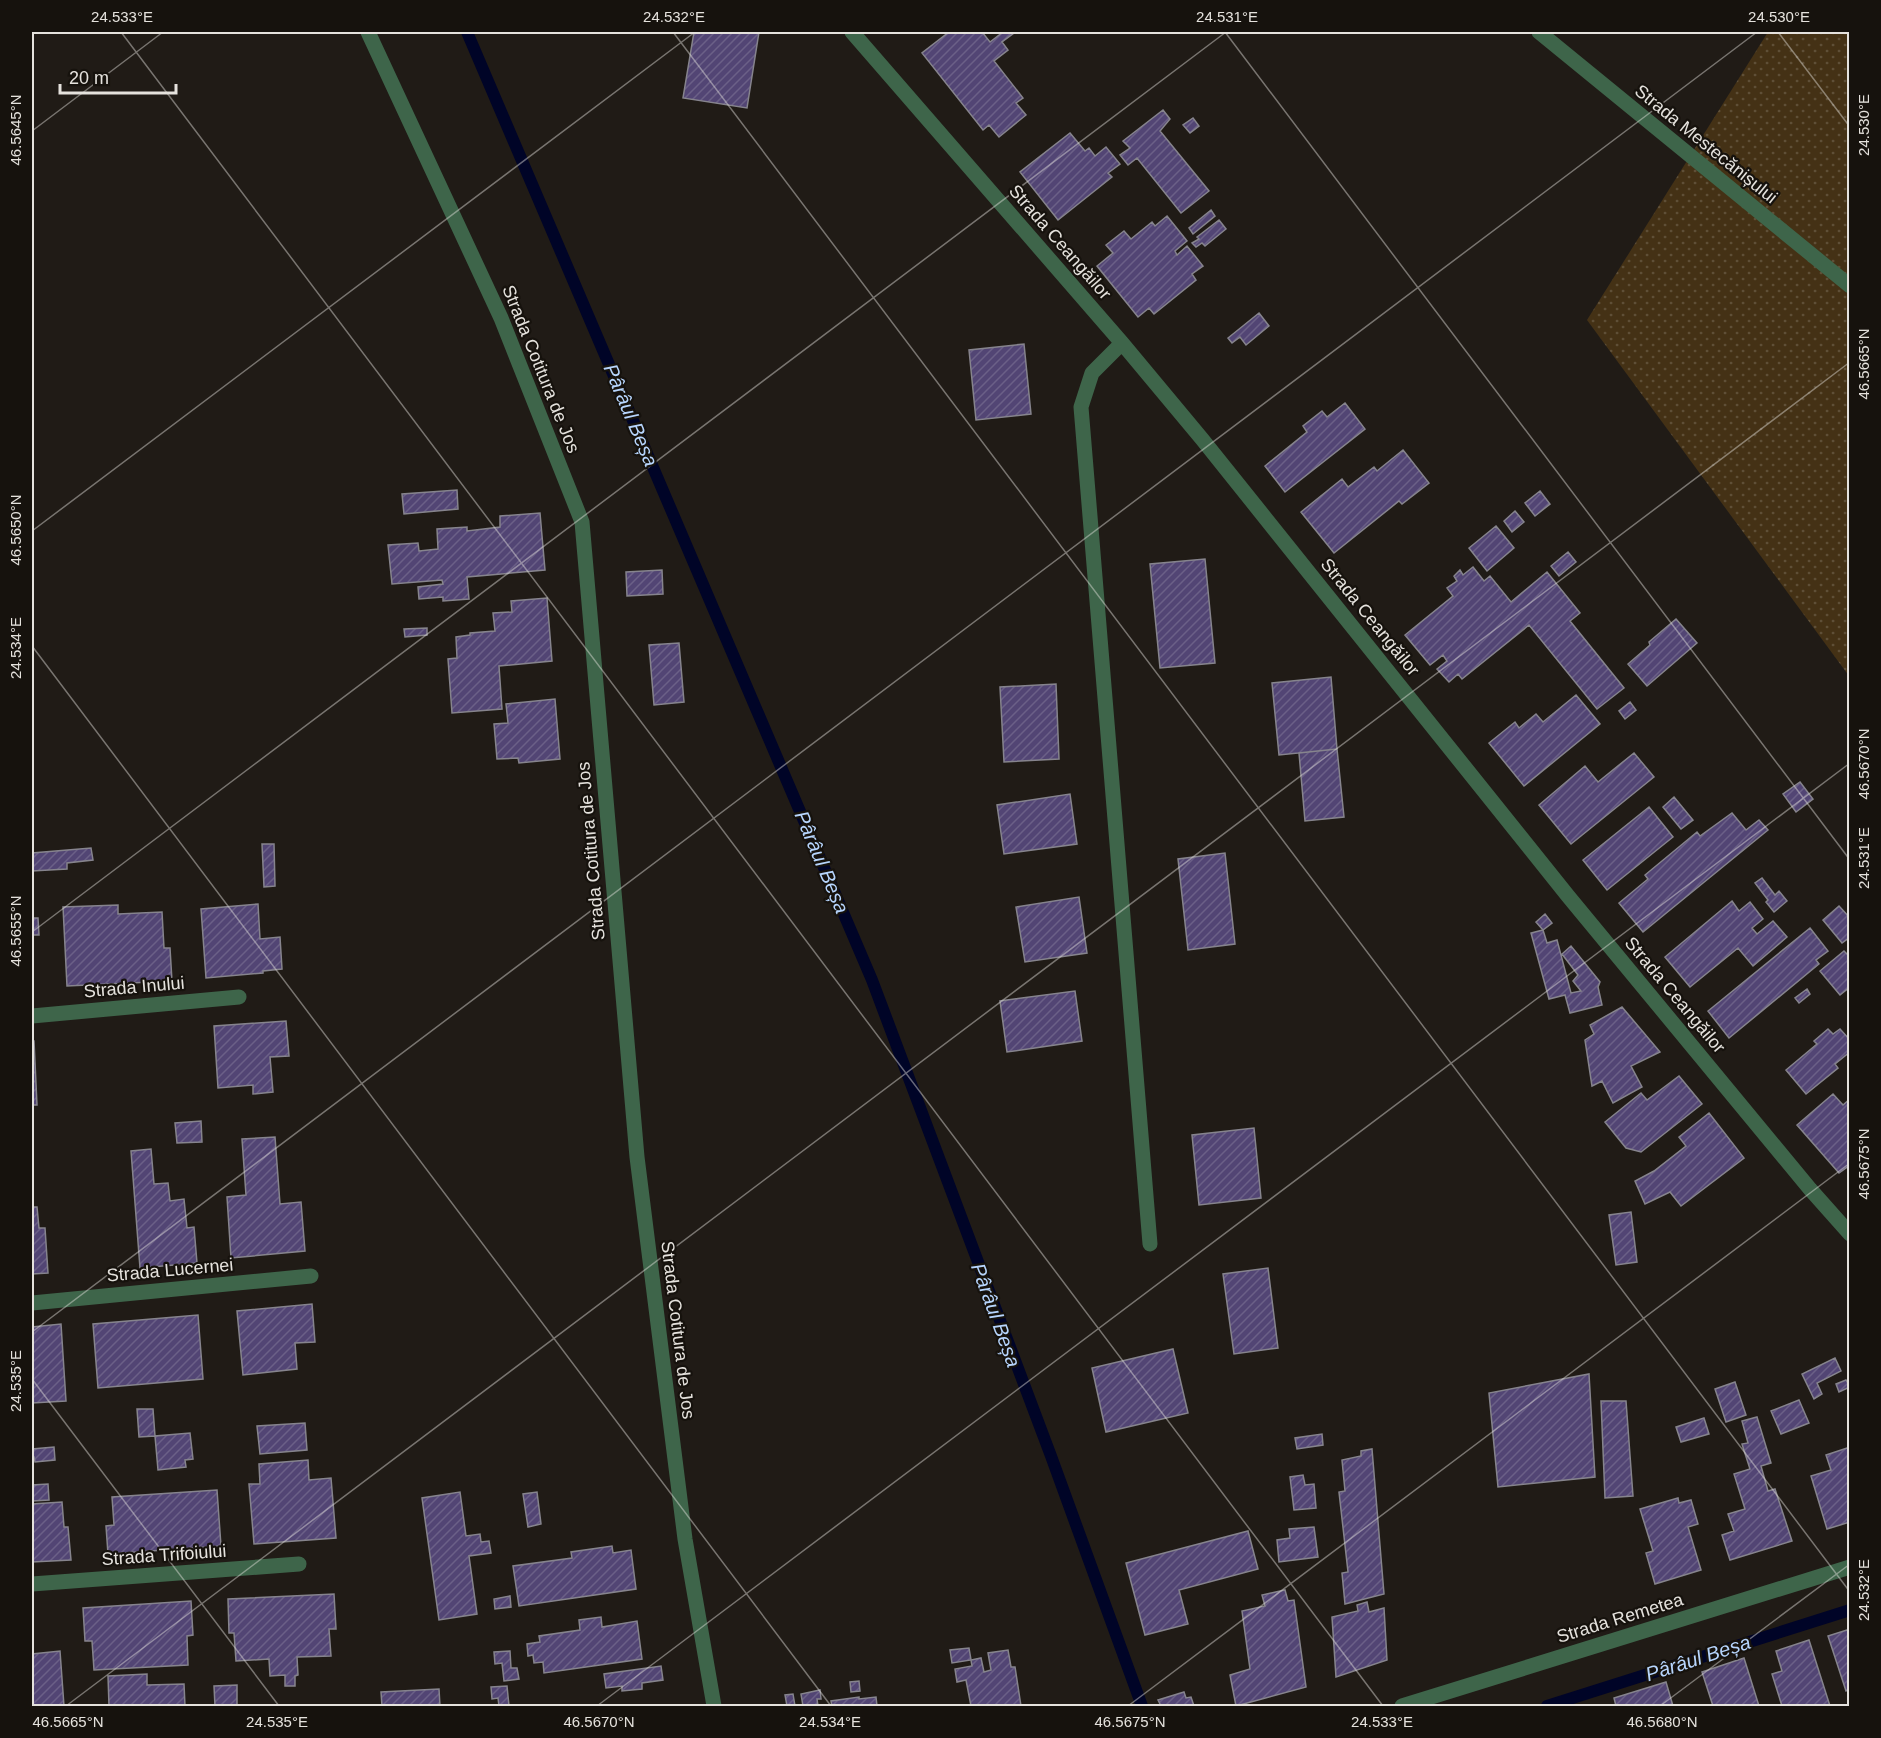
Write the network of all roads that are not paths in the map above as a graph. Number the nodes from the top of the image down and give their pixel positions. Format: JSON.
{"nodes":[{"id":1,"x":368,"y":32,"type":"edge"},
{"id":2,"x":852,"y":32,"type":"edge"},
{"id":3,"x":1539,"y":32,"type":"edge"},
{"id":4,"x":1850,"y":286,"type":"edge"},
{"id":5,"x":1122,"y":343,"type":"junction"},
{"id":6,"x":239,"y":997,"type":"dead end"},
{"id":7,"x":32,"y":1016,"type":"edge"},
{"id":8,"x":1850,"y":1234,"type":"edge"},
{"id":9,"x":1150,"y":1244,"type":"dead end"},
{"id":10,"x":311,"y":1276,"type":"dead end"},
{"id":11,"x":32,"y":1303,"type":"edge"},
{"id":12,"x":299,"y":1564,"type":"dead end"},
{"id":13,"x":1850,"y":1568,"type":"edge"},
{"id":14,"x":32,"y":1584,"type":"edge"},
{"id":15,"x":714,"y":1707,"type":"edge"},
{"id":16,"x":1402,"y":1707,"type":"edge"}],
"edges":[{"from":1,"to":15,"type":"street","name":"Strada Cotitura de Jos"},
{"from":2,"to":5,"type":"street","name":"Strada Ceangăilor"},
{"from":3,"to":4,"type":"street","name":"Strada Mestecănișului"},
{"from":5,"to":8,"type":"street","name":"Strada Ceangăilor"},
{"from":5,"to":9,"type":"street"},
{"from":6,"to":7,"type":"street","name":"Strada Inului"},
{"from":10,"to":11,"type":"street","name":"Strada Lucernei"},
{"from":12,"to":14,"type":"street","name":"Strada Trifoiului"},
{"from":13,"to":16,"type":"street","name":"Strada Remetea"}]}
